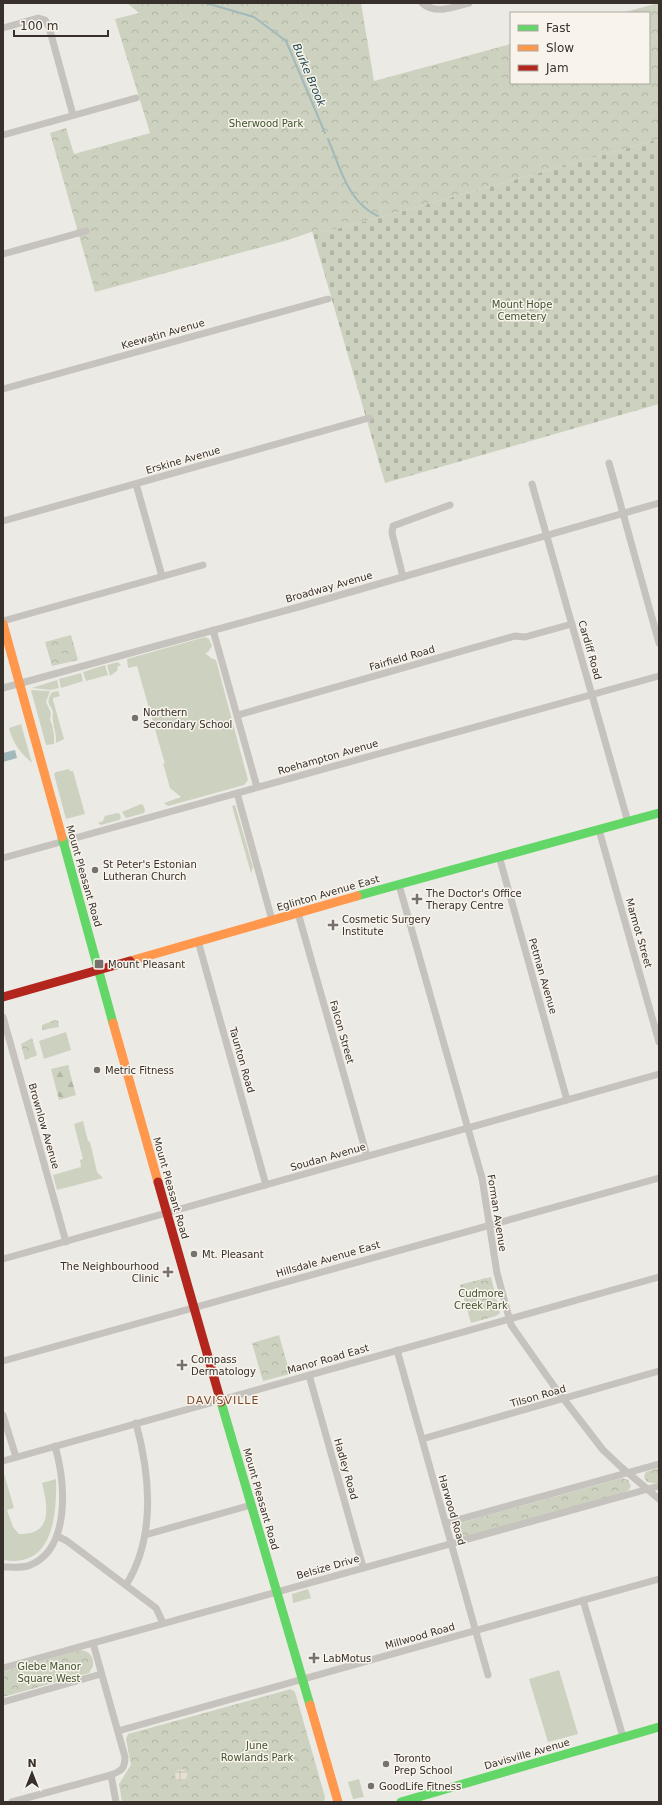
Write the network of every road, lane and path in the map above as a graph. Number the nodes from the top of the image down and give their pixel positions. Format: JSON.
{"nodes":[{"id":1,"x":422,"y":3,"type":"edge"},
{"id":2,"x":468,"y":3,"type":"edge"},
{"id":3,"x":3,"y":28,"type":"edge"},
{"id":4,"x":136,"y":98,"type":"dead end"},
{"id":5,"x":73,"y":115,"type":"junction"},
{"id":6,"x":3,"y":135,"type":"edge"},
{"id":7,"x":86,"y":230,"type":"dead end"},
{"id":8,"x":3,"y":254,"type":"edge"},
{"id":9,"x":328,"y":299,"type":"dead end"},
{"id":10,"x":3,"y":389,"type":"edge"},
{"id":11,"x":369,"y":418,"type":"dead end"},
{"id":12,"x":609,"y":463,"type":"dead end"},
{"id":13,"x":136,"y":484,"type":"junction"},
{"id":14,"x":532,"y":484,"type":"dead end"},
{"id":15,"x":659,"y":504,"type":"edge"},
{"id":16,"x":450,"y":505,"type":"dead end"},
{"id":17,"x":623,"y":514,"type":"junction"},
{"id":18,"x":3,"y":521,"type":"edge"},
{"id":19,"x":546,"y":536,"type":"junction"},
{"id":20,"x":202,"y":565,"type":"dead end"},
{"id":21,"x":162,"y":576,"type":"junction"},
{"id":22,"x":403,"y":577,"type":"junction"},
{"id":23,"x":3,"y":621,"type":"edge"},
{"id":24,"x":3,"y":624,"type":"edge"},
{"id":25,"x":572,"y":624,"type":"junction"},
{"id":26,"x":213,"y":630,"type":"junction"},
{"id":27,"x":659,"y":643,"type":"edge"},
{"id":28,"x":659,"y":676,"type":"edge"},
{"id":29,"x":20,"y":684,"type":"junction"},
{"id":30,"x":3,"y":688,"type":"edge"},
{"id":31,"x":592,"y":694,"type":"junction"},
{"id":32,"x":238,"y":715,"type":"junction"},
{"id":33,"x":257,"y":787,"type":"junction"},
{"id":34,"x":236,"y":793,"type":"junction"},
{"id":35,"x":659,"y":813,"type":"edge"},
{"id":36,"x":628,"y":822,"type":"junction"},
{"id":37,"x":599,"y":830,"type":"junction"},
{"id":38,"x":63,"y":842,"type":"junction"},
{"id":39,"x":498,"y":856,"type":"junction"},
{"id":40,"x":3,"y":858,"type":"edge"},
{"id":41,"x":398,"y":885,"type":"junction"},
{"id":42,"x":298,"y":912,"type":"junction"},
{"id":43,"x":272,"y":920,"type":"junction"},
{"id":44,"x":198,"y":941,"type":"junction"},
{"id":45,"x":99,"y":970,"type":"junction"},
{"id":46,"x":3,"y":997,"type":"edge"},
{"id":47,"x":3,"y":1016,"type":"edge"},
{"id":48,"x":659,"y":1042,"type":"edge"},
{"id":49,"x":659,"y":1074,"type":"edge"},
{"id":50,"x":567,"y":1100,"type":"junction"},
{"id":51,"x":467,"y":1128,"type":"junction"},
{"id":52,"x":367,"y":1156,"type":"junction"},
{"id":53,"x":659,"y":1178,"type":"edge"},
{"id":54,"x":266,"y":1185,"type":"junction"},
{"id":55,"x":166,"y":1212,"type":"junction"},
{"id":56,"x":489,"y":1225,"type":"junction"},
{"id":57,"x":66,"y":1242,"type":"junction"},
{"id":58,"x":3,"y":1259,"type":"edge"},
{"id":59,"x":659,"y":1277,"type":"edge"},
{"id":60,"x":194,"y":1307,"type":"junction"},
{"id":61,"x":509,"y":1318,"type":"junction"},
{"id":62,"x":397,"y":1350,"type":"junction"},
{"id":63,"x":3,"y":1361,"type":"edge"},
{"id":64,"x":659,"y":1371,"type":"edge"},
{"id":65,"x":309,"y":1375,"type":"junction"},
{"id":66,"x":221,"y":1399,"type":"junction"},
{"id":67,"x":564,"y":1399,"type":"junction"},
{"id":68,"x":3,"y":1415,"type":"edge"},
{"id":69,"x":136,"y":1423,"type":"junction"},
{"id":70,"x":422,"y":1439,"type":"junction"},
{"id":71,"x":55,"y":1446,"type":"junction"},
{"id":72,"x":16,"y":1457,"type":"junction"},
{"id":73,"x":3,"y":1461,"type":"edge"},
{"id":74,"x":659,"y":1464,"type":"edge"},
{"id":75,"x":628,"y":1473,"type":"junction"},
{"id":76,"x":659,"y":1486,"type":"edge"},
{"id":77,"x":648,"y":1489,"type":"junction"},
{"id":78,"x":659,"y":1499,"type":"edge"},
{"id":79,"x":251,"y":1505,"type":"junction"},
{"id":80,"x":446,"y":1523,"type":"junction"},
{"id":81,"x":145,"y":1535,"type":"junction"},
{"id":82,"x":57,"y":1536,"type":"junction"},
{"id":83,"x":451,"y":1543,"type":"junction"},
{"id":84,"x":3,"y":1567,"type":"edge"},
{"id":85,"x":364,"y":1567,"type":"junction"},
{"id":86,"x":659,"y":1580,"type":"edge"},
{"id":87,"x":126,"y":1585,"type":"junction"},
{"id":88,"x":277,"y":1592,"type":"junction"},
{"id":89,"x":583,"y":1600,"type":"junction"},
{"id":90,"x":163,"y":1623,"type":"junction"},
{"id":91,"x":476,"y":1630,"type":"junction"},
{"id":92,"x":93,"y":1643,"type":"junction"},
{"id":93,"x":3,"y":1668,"type":"edge"},
{"id":94,"x":101,"y":1674,"type":"junction"},
{"id":95,"x":488,"y":1675,"type":"dead end"},
{"id":96,"x":302,"y":1679,"type":"junction"},
{"id":97,"x":3,"y":1702,"type":"edge"},
{"id":98,"x":659,"y":1727,"type":"edge"},
{"id":99,"x":118,"y":1731,"type":"junction"},
{"id":100,"x":623,"y":1737,"type":"junction"},
{"id":101,"x":111,"y":1774,"type":"junction"},
{"id":102,"x":12,"y":1802,"type":"edge"},
{"id":103,"x":116,"y":1802,"type":"edge"},
{"id":104,"x":338,"y":1802,"type":"edge"},
{"id":105,"x":401,"y":1802,"type":"edge"}],
"edges":[{"from":1,"to":2,"type":"street"},
{"from":3,"to":5,"type":"street"},
{"from":4,"to":5,"type":"street"},
{"from":5,"to":6,"type":"street"},
{"from":7,"to":8,"type":"street"},
{"from":9,"to":10,"type":"street","name":"Keewatin Avenue"},
{"from":11,"to":13,"type":"street","name":"Erskine Avenue"},
{"from":12,"to":17,"type":"street"},
{"from":13,"to":18,"type":"street","name":"Erskine Avenue"},
{"from":13,"to":21,"type":"street"},
{"from":14,"to":19,"type":"street","name":"Cardiff Road"},
{"from":15,"to":17,"type":"street","name":"Broadway Avenue"},
{"from":16,"to":22,"type":"street"},
{"from":17,"to":19,"type":"street","name":"Broadway Avenue"},
{"from":17,"to":27,"type":"street"},
{"from":19,"to":22,"type":"street","name":"Broadway Avenue"},
{"from":19,"to":25,"type":"street","name":"Cardiff Road"},
{"from":20,"to":21,"type":"street"},
{"from":21,"to":23,"type":"street"},
{"from":22,"to":26,"type":"street","name":"Broadway Avenue"},
{"from":24,"to":29,"type":"main road","name":"Mount Pleasant Road"},
{"from":25,"to":31,"type":"street","name":"Cardiff Road"},
{"from":25,"to":32,"type":"street","name":"Fairfield Road"},
{"from":26,"to":29,"type":"street","name":"Broadway Avenue"},
{"from":26,"to":32,"type":"street"},
{"from":28,"to":31,"type":"street","name":"Roehampton Avenue"},
{"from":29,"to":30,"type":"street","name":"Broadway Avenue"},
{"from":29,"to":38,"type":"main road","name":"Mount Pleasant Road"},
{"from":31,"to":33,"type":"street","name":"Roehampton Avenue"},
{"from":31,"to":36,"type":"street","name":"Cardiff Road"},
{"from":32,"to":33,"type":"street"},
{"from":33,"to":34,"type":"street","name":"Roehampton Avenue"},
{"from":34,"to":38,"type":"street","name":"Roehampton Avenue"},
{"from":34,"to":43,"type":"street"},
{"from":35,"to":36,"type":"main road","name":"Eglinton Avenue East"},
{"from":36,"to":37,"type":"main road","name":"Eglinton Avenue East"},
{"from":37,"to":39,"type":"main road","name":"Eglinton Avenue East"},
{"from":37,"to":48,"type":"street","name":"Marmot Street"},
{"from":38,"to":40,"type":"street","name":"Roehampton Avenue"},
{"from":38,"to":45,"type":"main road","name":"Mount Pleasant Road"},
{"from":39,"to":41,"type":"main road","name":"Eglinton Avenue East"},
{"from":39,"to":50,"type":"street","name":"Petman Avenue"},
{"from":41,"to":42,"type":"main road","name":"Eglinton Avenue East"},
{"from":41,"to":51,"type":"street","name":"Forman Avenue"},
{"from":42,"to":43,"type":"main road","name":"Eglinton Avenue East"},
{"from":42,"to":52,"type":"street","name":"Falcon Street"},
{"from":43,"to":44,"type":"main road","name":"Eglinton Avenue East"},
{"from":44,"to":45,"type":"main road","name":"Eglinton Avenue East"},
{"from":44,"to":54,"type":"street","name":"Taunton Road"},
{"from":45,"to":46,"type":"main road","name":"Eglinton Avenue East"},
{"from":45,"to":55,"type":"main road","name":"Mount Pleasant Road"},
{"from":47,"to":57,"type":"street","name":"Brownlow Avenue"},
{"from":49,"to":50,"type":"street","name":"Soudan Avenue"},
{"from":50,"to":51,"type":"street","name":"Soudan Avenue"},
{"from":51,"to":52,"type":"street","name":"Soudan Avenue"},
{"from":51,"to":56,"type":"street","name":"Forman Avenue"},
{"from":52,"to":54,"type":"street","name":"Soudan Avenue"},
{"from":53,"to":56,"type":"street","name":"Hillsdale Avenue East"},
{"from":54,"to":55,"type":"street","name":"Soudan Avenue"},
{"from":55,"to":57,"type":"street","name":"Soudan Avenue"},
{"from":55,"to":60,"type":"main road","name":"Mount Pleasant Road"},
{"from":56,"to":60,"type":"street","name":"Hillsdale Avenue East"},
{"from":56,"to":61,"type":"street","name":"Forman Avenue"},
{"from":57,"to":58,"type":"street","name":"Soudan Avenue"},
{"from":59,"to":61,"type":"street","name":"Manor Road East"},
{"from":60,"to":63,"type":"street","name":"Hillsdale Avenue East"},
{"from":60,"to":66,"type":"main road","name":"Mount Pleasant Road"},
{"from":61,"to":62,"type":"street","name":"Manor Road East"},
{"from":61,"to":67,"type":"street","name":"Forman Avenue"},
{"from":62,"to":65,"type":"street","name":"Manor Road East"},
{"from":62,"to":70,"type":"street","name":"Harwood Road"},
{"from":64,"to":67,"type":"street","name":"Tilson Road"},
{"from":65,"to":66,"type":"street","name":"Manor Road East"},
{"from":65,"to":85,"type":"street","name":"Hadley Road"},
{"from":66,"to":69,"type":"street","name":"Manor Road East"},
{"from":66,"to":79,"type":"main road","name":"Mount Pleasant Road"},
{"from":67,"to":70,"type":"street","name":"Tilson Road"},
{"from":67,"to":75,"type":"street","name":"Forman Avenue"},
{"from":68,"to":72,"type":"street"},
{"from":69,"to":71,"type":"street","name":"Manor Road East"},
{"from":69,"to":81,"type":"street"},
{"from":70,"to":80,"type":"street","name":"Harwood Road"},
{"from":71,"to":72,"type":"street","name":"Manor Road East"},
{"from":71,"to":82,"type":"street"},
{"from":72,"to":73,"type":"street","name":"Manor Road East"},
{"from":74,"to":75,"type":"street"},
{"from":75,"to":77,"type":"street","name":"Forman Avenue"},
{"from":75,"to":80,"type":"street"},
{"from":76,"to":77,"type":"street","name":"Belsize Drive"},
{"from":77,"to":78,"type":"street","name":"Forman Avenue"},
{"from":77,"to":83,"type":"street","name":"Belsize Drive"},
{"from":79,"to":81,"type":"street"},
{"from":79,"to":88,"type":"main road","name":"Mount Pleasant Road"},
{"from":80,"to":83,"type":"street","name":"Harwood Road"},
{"from":81,"to":87,"type":"street"},
{"from":82,"to":84,"type":"street"},
{"from":82,"to":87,"type":"street"},
{"from":83,"to":85,"type":"street","name":"Belsize Drive"},
{"from":83,"to":91,"type":"street","name":"Harwood Road"},
{"from":85,"to":88,"type":"street","name":"Belsize Drive"},
{"from":86,"to":89,"type":"street","name":"Millwood Road"},
{"from":87,"to":90,"type":"street"},
{"from":88,"to":90,"type":"street","name":"Belsize Drive"},
{"from":88,"to":96,"type":"main road","name":"Mount Pleasant Road"},
{"from":89,"to":91,"type":"street","name":"Millwood Road"},
{"from":89,"to":100,"type":"street"},
{"from":90,"to":92,"type":"street","name":"Belsize Drive"},
{"from":91,"to":95,"type":"street","name":"Harwood Road"},
{"from":91,"to":96,"type":"street","name":"Millwood Road"},
{"from":92,"to":93,"type":"street","name":"Belsize Drive"},
{"from":92,"to":94,"type":"street"},
{"from":94,"to":97,"type":"street"},
{"from":94,"to":99,"type":"street"},
{"from":96,"to":99,"type":"street","name":"Millwood Road"},
{"from":96,"to":104,"type":"main road","name":"Mount Pleasant Road"},
{"from":98,"to":100,"type":"main road","name":"Davisville Avenue"},
{"from":99,"to":101,"type":"street"},
{"from":100,"to":105,"type":"main road","name":"Davisville Avenue"},
{"from":101,"to":102,"type":"street"},
{"from":101,"to":103,"type":"street"}]}
